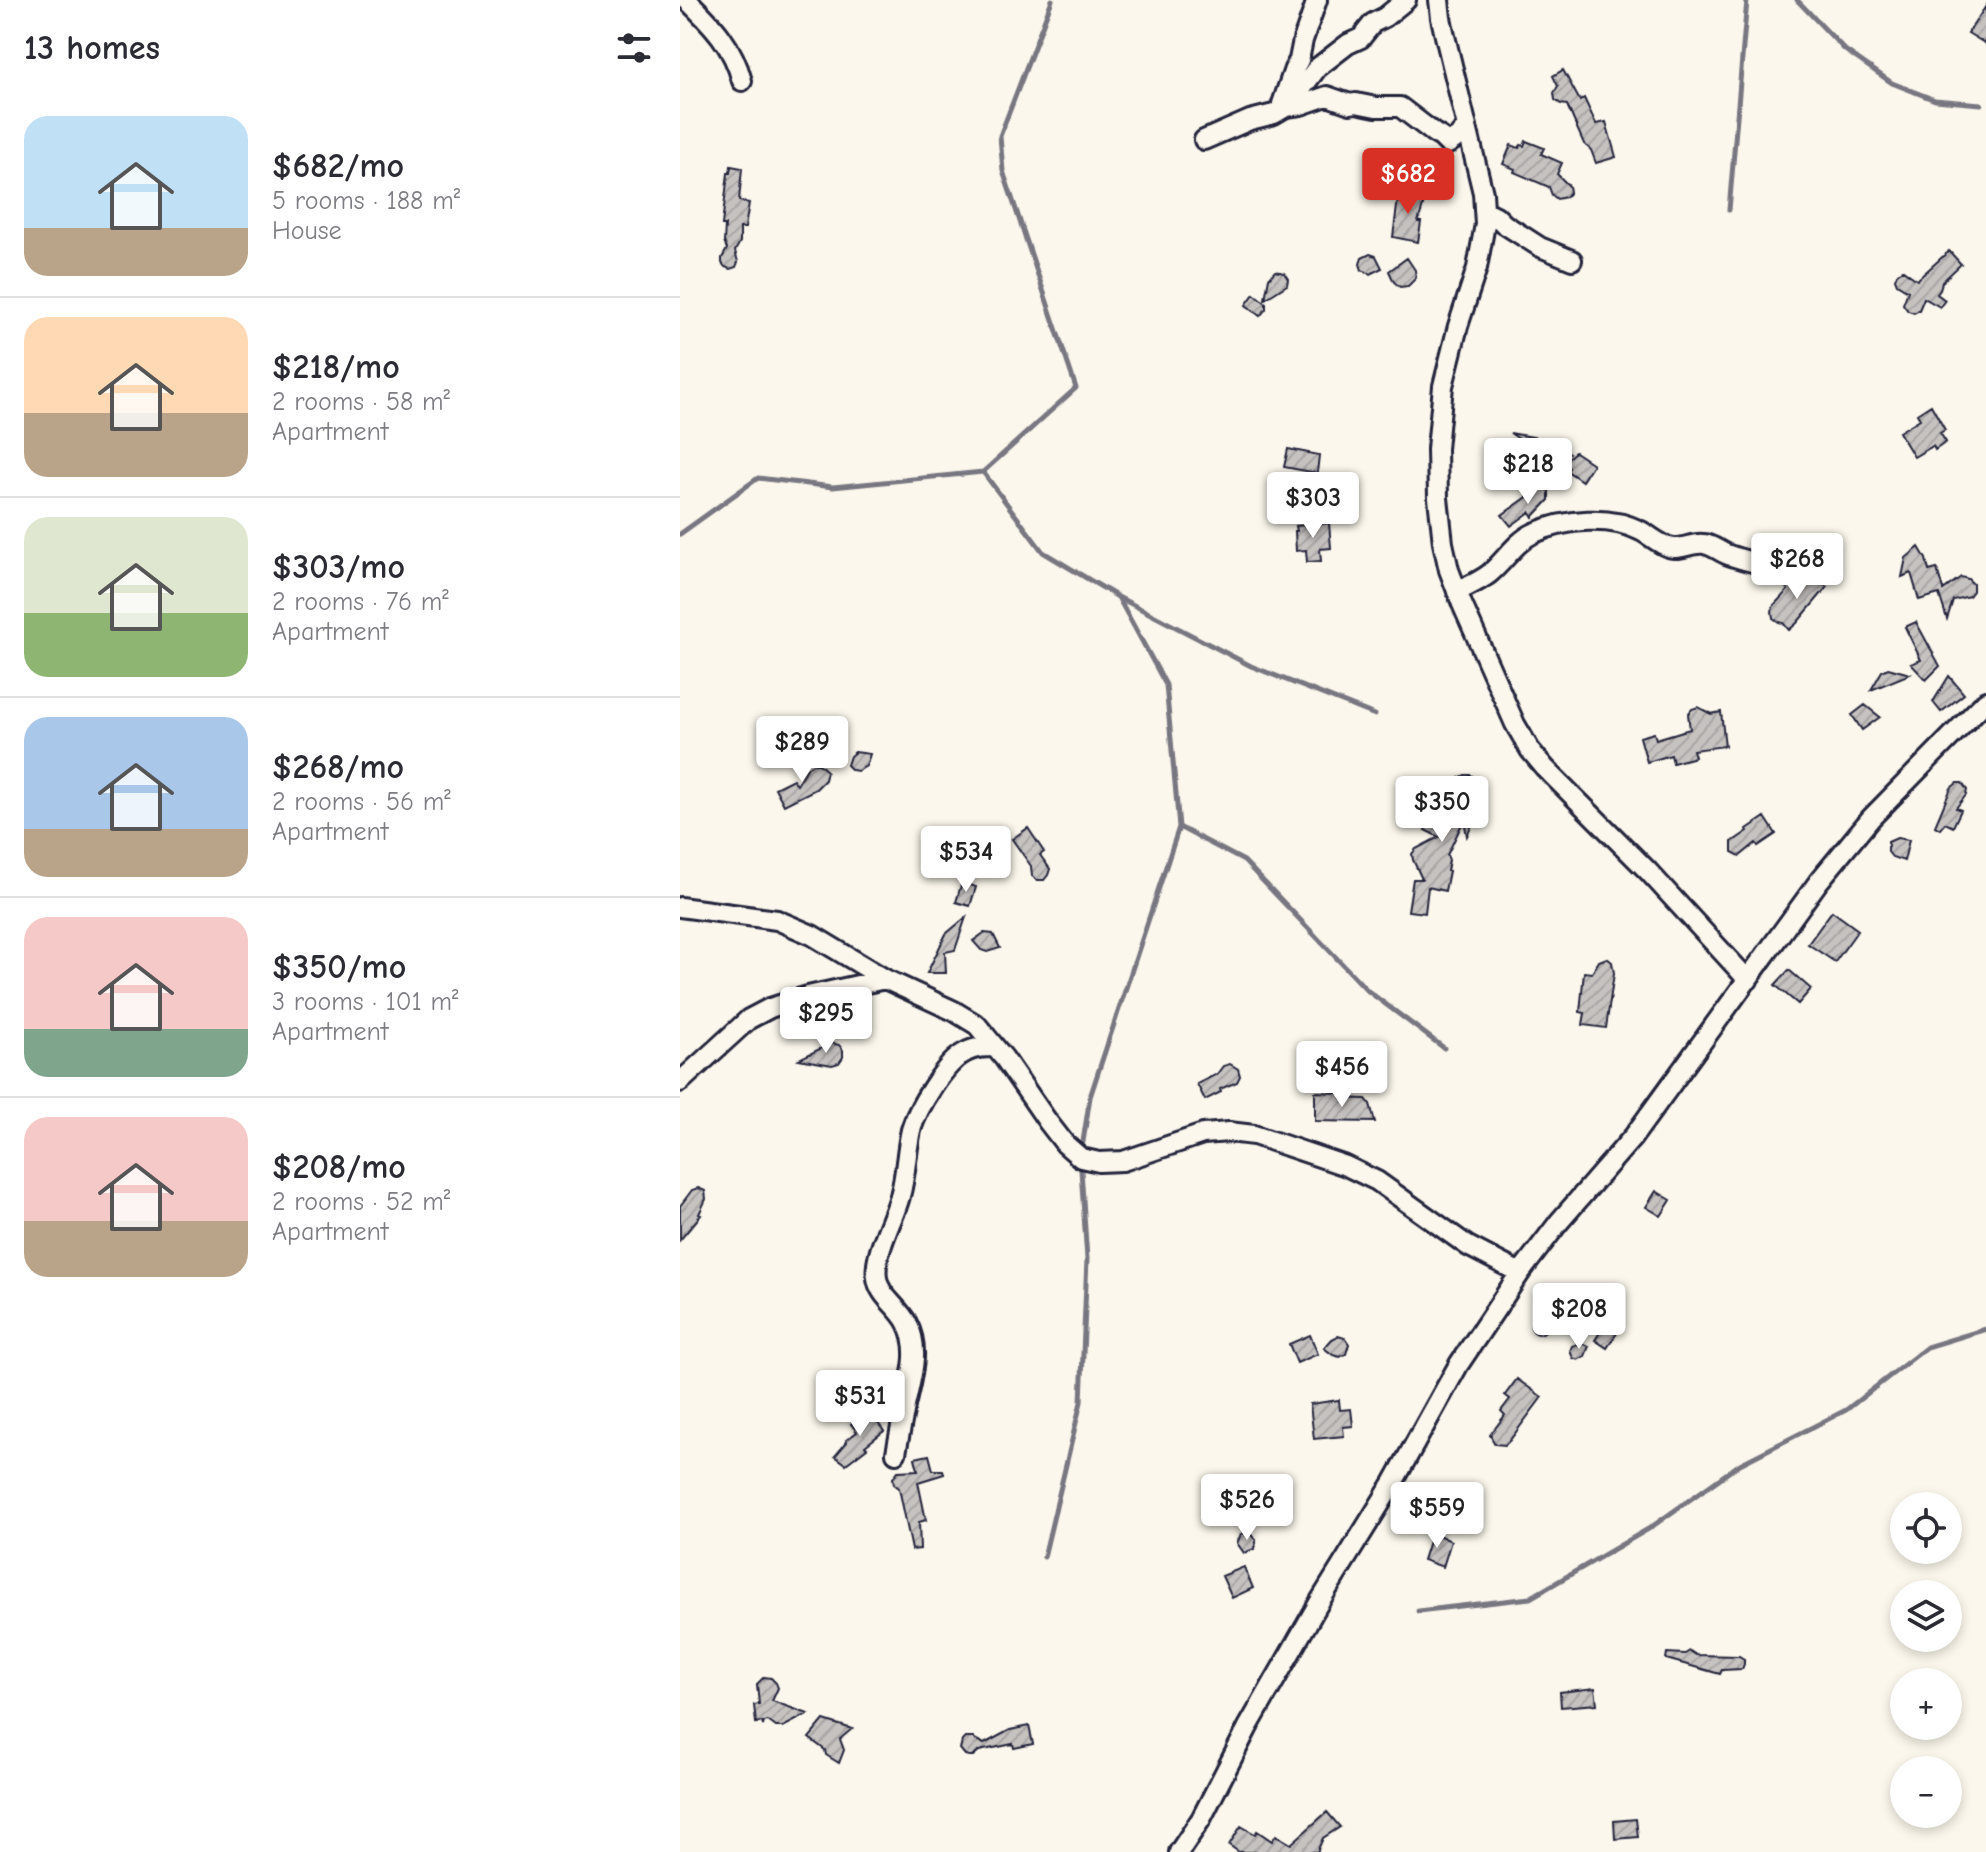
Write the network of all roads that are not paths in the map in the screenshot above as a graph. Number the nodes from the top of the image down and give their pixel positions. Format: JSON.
{"nodes":[{"id":1,"x":687,"y":0,"type":"edge"},
{"id":2,"x":1317,"y":0,"type":"edge"},
{"id":3,"x":1406,"y":0,"type":"edge"},
{"id":4,"x":1439,"y":0,"type":"edge"},
{"id":5,"x":742,"y":81,"type":"dead end"},
{"id":6,"x":1286,"y":108,"type":"junction"},
{"id":7,"x":1467,"y":126,"type":"junction"},
{"id":8,"x":1204,"y":140,"type":"dead end"},
{"id":9,"x":1448,"y":144,"type":"junction"},
{"id":10,"x":1476,"y":165,"type":"junction"},
{"id":11,"x":1484,"y":210,"type":"junction"},
{"id":12,"x":1572,"y":260,"type":"dead end"},
{"id":13,"x":1767,"y":566,"type":"dead end"},
{"id":14,"x":1457,"y":592,"type":"junction"},
{"id":15,"x":1986,"y":701,"type":"edge"},
{"id":16,"x":680,"y":907,"type":"edge"},
{"id":17,"x":885,"y":979,"type":"junction"},
{"id":18,"x":1748,"y":980,"type":"junction"},
{"id":19,"x":995,"y":1047,"type":"junction"},
{"id":20,"x":680,"y":1082,"type":"edge"},
{"id":21,"x":1520,"y":1273,"type":"junction"},
{"id":22,"x":896,"y":1453,"type":"dead end"},
{"id":23,"x":1179,"y":1852,"type":"edge"}],
"edges":[{"from":1,"to":5,"type":"street"},
{"from":2,"to":6,"type":"street"},
{"from":3,"to":6,"type":"street"},
{"from":4,"to":7,"type":"street"},
{"from":6,"to":8,"type":"street"},
{"from":6,"to":9,"type":"street"},
{"from":7,"to":9,"type":"street"},
{"from":7,"to":10,"type":"street"},
{"from":9,"to":10,"type":"street"},
{"from":10,"to":11,"type":"street"},
{"from":11,"to":12,"type":"street"},
{"from":11,"to":14,"type":"street"},
{"from":13,"to":14,"type":"street"},
{"from":14,"to":18,"type":"street"},
{"from":15,"to":18,"type":"street"},
{"from":16,"to":17,"type":"street"},
{"from":17,"to":19,"type":"street"},
{"from":17,"to":20,"type":"street"},
{"from":18,"to":21,"type":"street"},
{"from":19,"to":21,"type":"street"},
{"from":19,"to":22,"type":"street"},
{"from":21,"to":23,"type":"street"}]}
